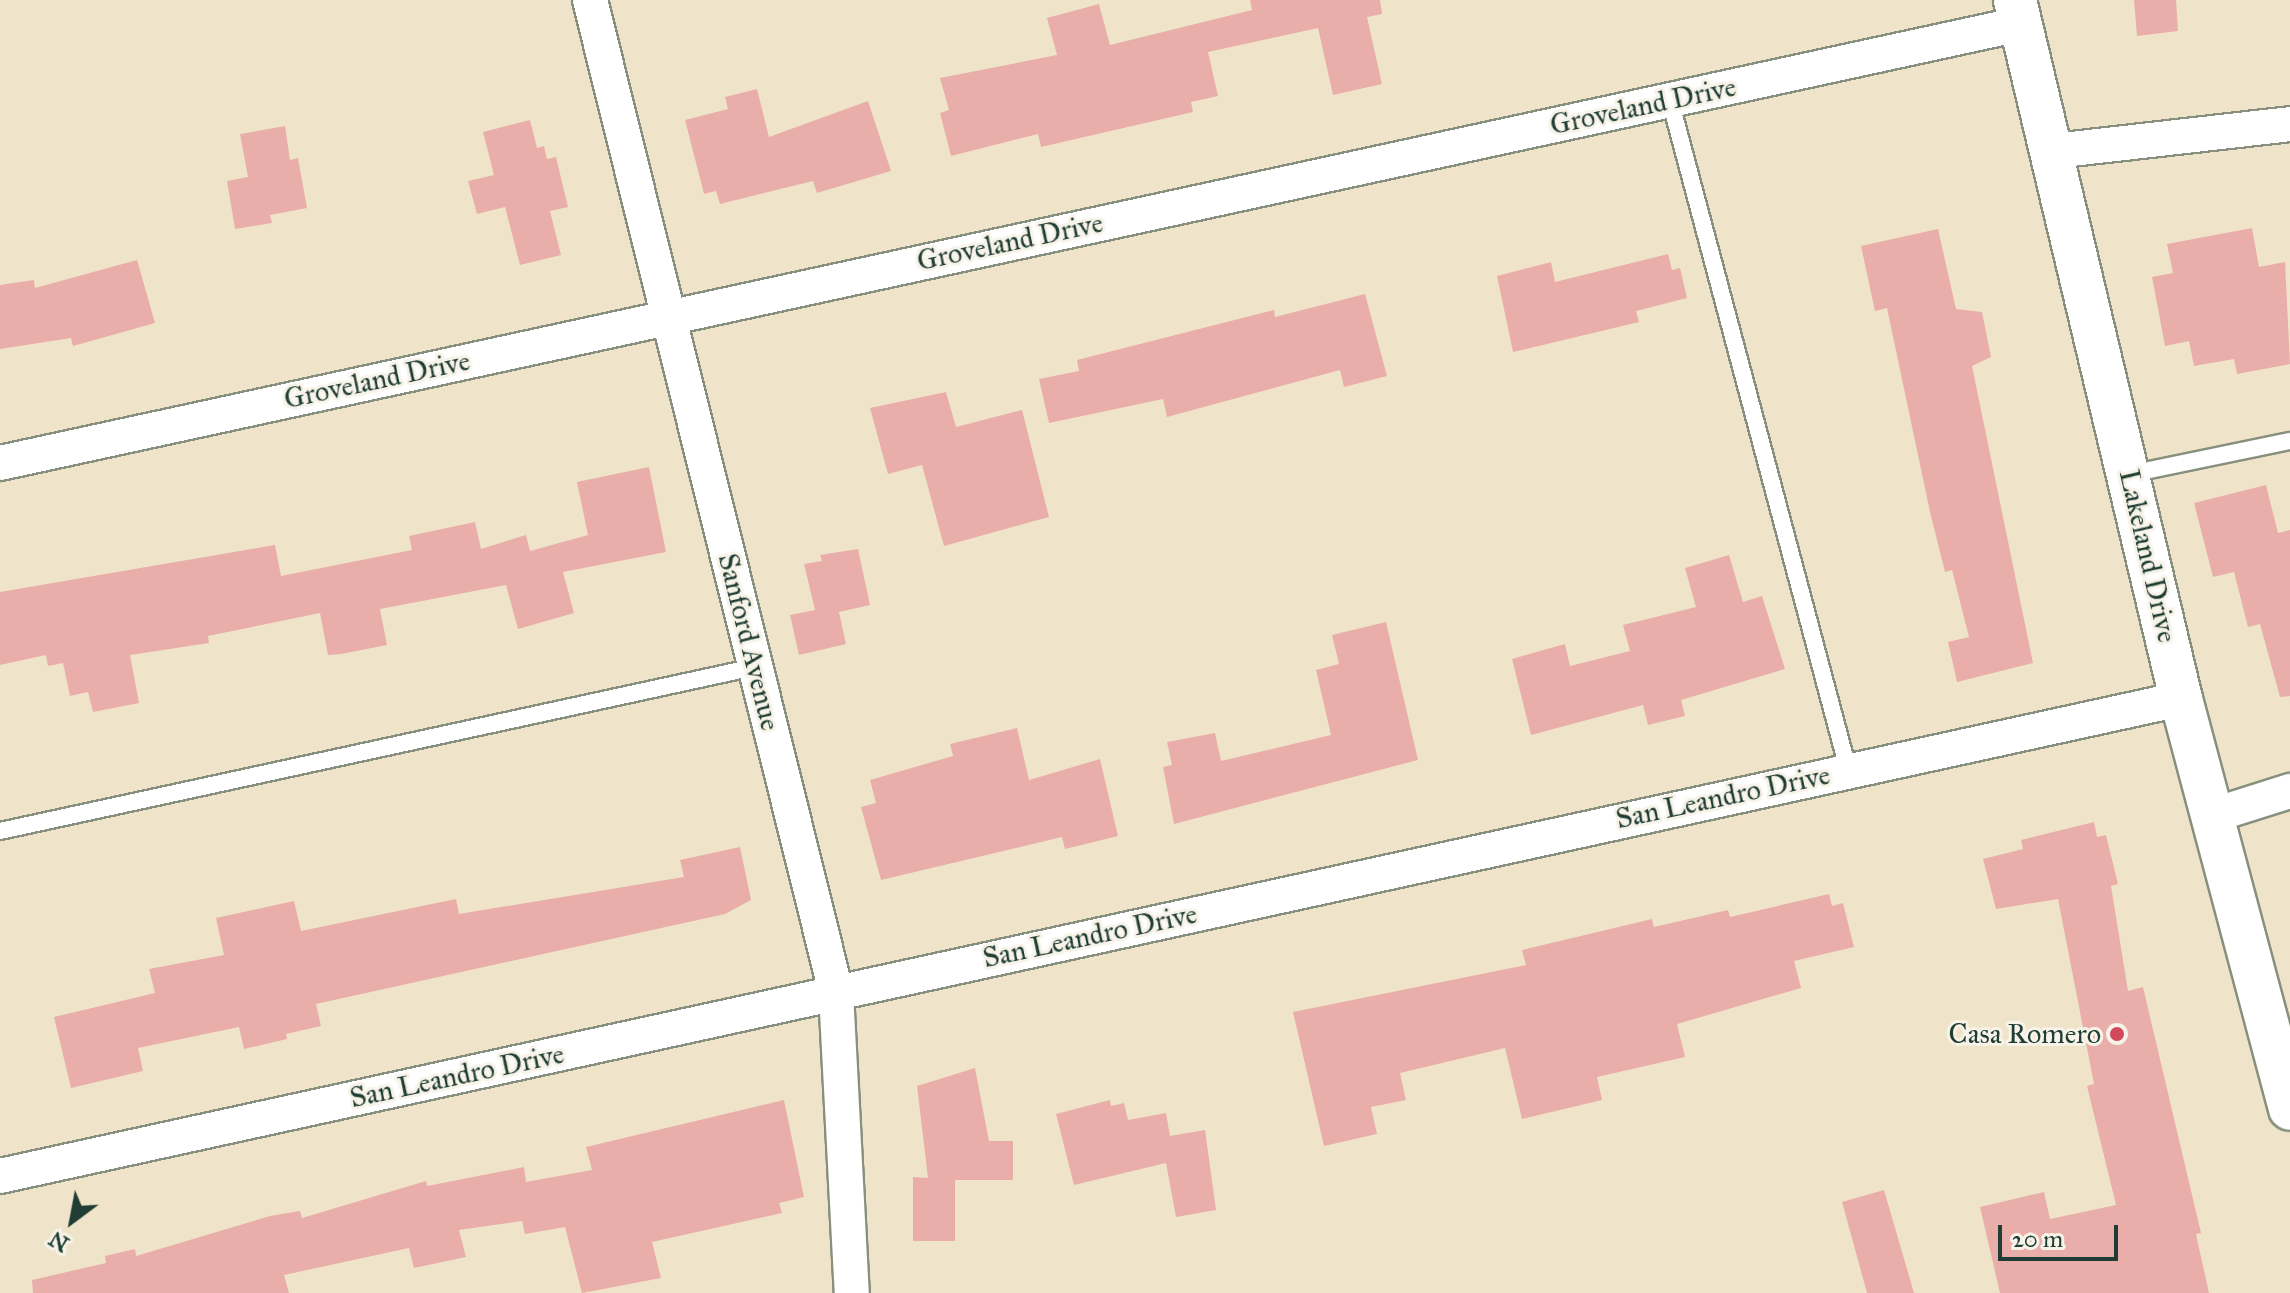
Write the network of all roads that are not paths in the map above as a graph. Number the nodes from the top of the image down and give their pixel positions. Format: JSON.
{"nodes":[{"id":1,"x":590,"y":0,"type":"edge"},
{"id":2,"x":2018,"y":12,"type":"edge"},
{"id":3,"x":1670,"y":100,"type":"junction"},
{"id":4,"x":2290,"y":124,"type":"edge"},
{"id":5,"x":2054,"y":151,"type":"junction"},
{"id":6,"x":669,"y":316,"type":"junction"},
{"id":7,"x":2290,"y":441,"type":"edge"},
{"id":8,"x":0,"y":463,"type":"edge"},
{"id":9,"x":2130,"y":474,"type":"junction"},
{"id":10,"x":755,"y":667,"type":"junction"},
{"id":11,"x":2181,"y":699,"type":"junction"},
{"id":12,"x":1848,"y":769,"type":"junction"},
{"id":13,"x":2290,"y":791,"type":"edge"},
{"id":14,"x":2214,"y":815,"type":"junction"},
{"id":15,"x":0,"y":831,"type":"edge"},
{"id":16,"x":836,"y":992,"type":"junction"},
{"id":17,"x":2290,"y":1109,"type":"edge"},
{"id":18,"x":0,"y":1176,"type":"edge"},
{"id":19,"x":852,"y":1293,"type":"edge"}],
"edges":[{"from":1,"to":6,"type":"street","name":"Sanford Avenue"},
{"from":2,"to":3,"type":"street","name":"Groveland Drive"},
{"from":2,"to":5,"type":"street","name":"Lakeland Drive"},
{"from":3,"to":6,"type":"street","name":"Groveland Drive"},
{"from":3,"to":12,"type":"lane"},
{"from":4,"to":5,"type":"street"},
{"from":5,"to":9,"type":"street","name":"Lakeland Drive"},
{"from":6,"to":8,"type":"street","name":"Groveland Drive"},
{"from":6,"to":10,"type":"street","name":"Sanford Avenue"},
{"from":7,"to":9,"type":"lane"},
{"from":9,"to":11,"type":"street","name":"Lakeland Drive"},
{"from":10,"to":15,"type":"lane"},
{"from":10,"to":16,"type":"street","name":"Sanford Avenue"},
{"from":11,"to":12,"type":"street","name":"San Leandro Drive"},
{"from":11,"to":14,"type":"street","name":"Lakeland Drive"},
{"from":12,"to":16,"type":"street","name":"San Leandro Drive"},
{"from":13,"to":14,"type":"street"},
{"from":14,"to":17,"type":"street","name":"Lakeland Drive"},
{"from":16,"to":18,"type":"street","name":"San Leandro Drive"},
{"from":16,"to":19,"type":"street","name":"Sanford Avenue"}]}
